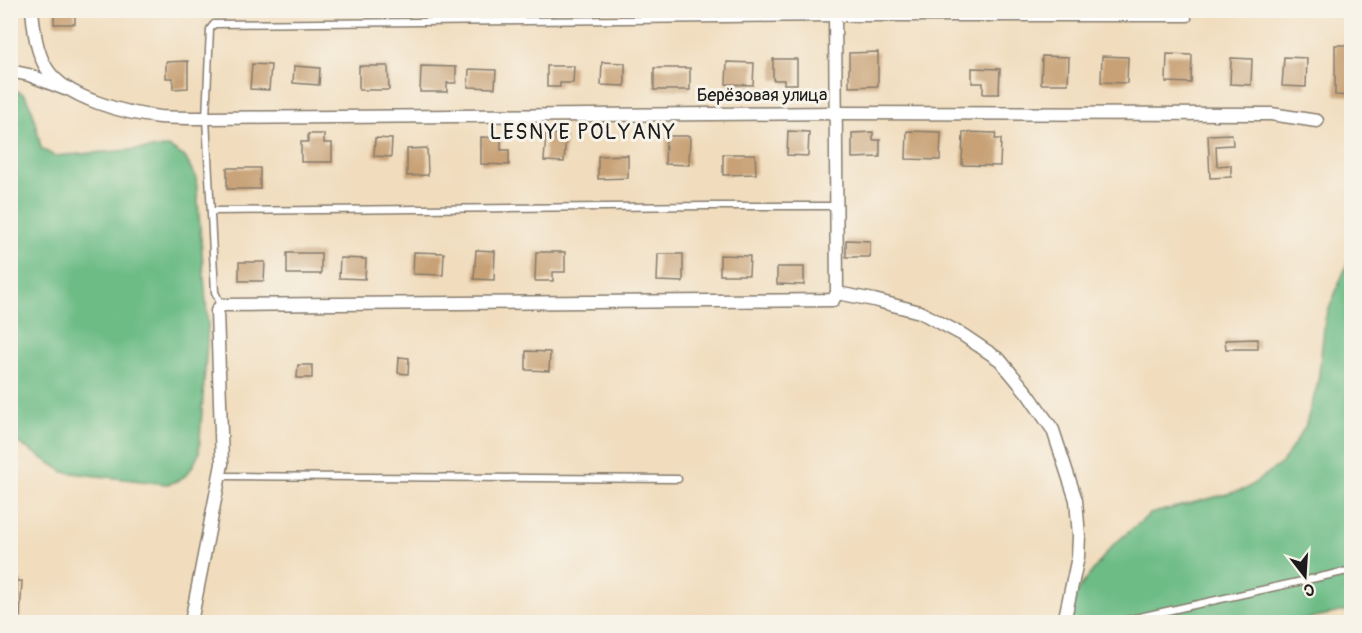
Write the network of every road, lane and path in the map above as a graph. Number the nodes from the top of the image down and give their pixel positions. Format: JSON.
{"nodes":[{"id":1,"x":32,"y":10,"type":"edge"},
{"id":2,"x":835,"y":14,"type":"edge"},
{"id":3,"x":1188,"y":18,"type":"dead end"},
{"id":4,"x":10,"y":71,"type":"edge"},
{"id":5,"x":72,"y":92,"type":"junction"},
{"id":6,"x":835,"y":113,"type":"junction"},
{"id":7,"x":206,"y":118,"type":"junction"},
{"id":8,"x":1317,"y":121,"type":"dead end"},
{"id":9,"x":836,"y":206,"type":"junction"},
{"id":10,"x":211,"y":211,"type":"junction"},
{"id":11,"x":837,"y":293,"type":"junction"},
{"id":12,"x":221,"y":305,"type":"junction"},
{"id":13,"x":219,"y":476,"type":"junction"},
{"id":14,"x":678,"y":479,"type":"dead end"},
{"id":15,"x":1352,"y":570,"type":"edge"},
{"id":16,"x":191,"y":622,"type":"edge"},
{"id":17,"x":1064,"y":622,"type":"edge"},
{"id":18,"x":1117,"y":622,"type":"edge"}],
"edges":[{"from":1,"to":5,"type":"street"},
{"from":2,"to":3,"type":"lane"},
{"from":2,"to":6,"type":"street"},
{"from":2,"to":7,"type":"lane"},
{"from":4,"to":5,"type":"street","name":"Берёзовая улица"},
{"from":5,"to":7,"type":"street","name":"Берёзовая улица"},
{"from":6,"to":7,"type":"street","name":"Берёзовая улица"},
{"from":6,"to":8,"type":"street","name":"Берёзовая улица"},
{"from":6,"to":9,"type":"street"},
{"from":7,"to":10,"type":"lane"},
{"from":9,"to":10,"type":"lane"},
{"from":9,"to":11,"type":"street"},
{"from":10,"to":12,"type":"lane"},
{"from":11,"to":12,"type":"street"},
{"from":11,"to":17,"type":"street"},
{"from":12,"to":13,"type":"street"},
{"from":13,"to":14,"type":"lane"},
{"from":13,"to":16,"type":"street"},
{"from":15,"to":18,"type":"lane"}]}
